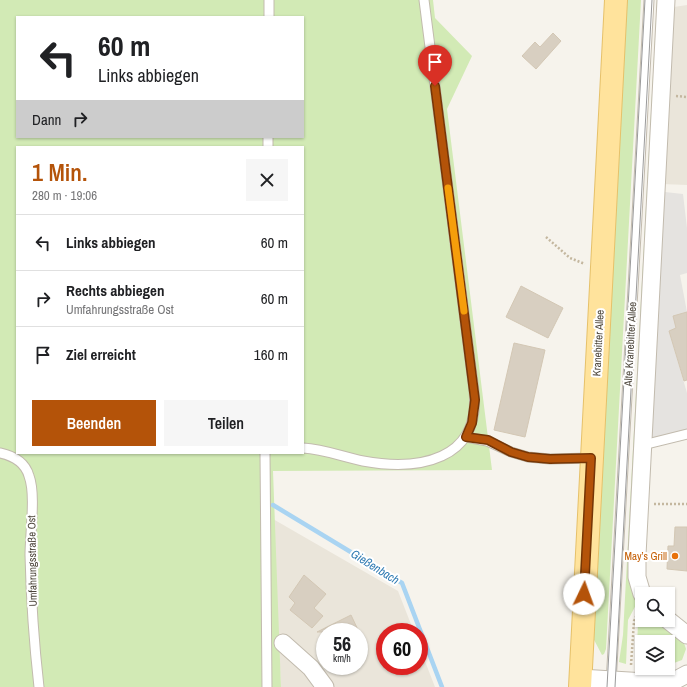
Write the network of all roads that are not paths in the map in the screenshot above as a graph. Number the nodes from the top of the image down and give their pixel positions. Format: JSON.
{"nodes":[{"id":1,"x":269,"y":0,"type":"edge"},
{"id":2,"x":424,"y":0,"type":"edge"},
{"id":3,"x":616,"y":0,"type":"edge"},
{"id":4,"x":649,"y":0,"type":"edge"},
{"id":5,"x":666,"y":0,"type":"edge"},
{"id":6,"x":269,"y":16,"type":"edge"},
{"id":7,"x":687,"y":434,"type":"edge"},
{"id":8,"x":466,"y":437,"type":"junction"},
{"id":9,"x":643,"y":445,"type":"junction"},
{"id":10,"x":304,"y":448,"type":"edge"},
{"id":11,"x":0,"y":452,"type":"edge"},
{"id":12,"x":265,"y":454,"type":"edge"},
{"id":13,"x":591,"y":458,"type":"junction"},
{"id":14,"x":639,"y":587,"type":"edge"},
{"id":15,"x":675,"y":626,"type":"edge"},
{"id":16,"x":687,"y":635,"type":"edge"},
{"id":17,"x":283,"y":644,"type":"dead end"},
{"id":18,"x":684,"y":679,"type":"edge"},
{"id":19,"x":580,"y":682,"type":"edge"},
{"id":20,"x":611,"y":683,"type":"edge"},
{"id":21,"x":38,"y":687,"type":"edge"},
{"id":22,"x":266,"y":687,"type":"edge"},
{"id":23,"x":325,"y":687,"type":"edge"}],
"edges":[{"from":1,"to":6,"type":"lane"},
{"from":2,"to":8,"type":"lane"},
{"from":3,"to":13,"type":"main road","name":"Kranebitter Allee"},
{"from":4,"to":20,"type":"lane","name":"Alte Kranebitter Allee"},
{"from":5,"to":9,"type":"street"},
{"from":7,"to":9,"type":"lane"},
{"from":8,"to":10,"type":"lane"},
{"from":8,"to":13,"type":"lane"},
{"from":9,"to":14,"type":"street"},
{"from":11,"to":21,"type":"lane","name":"Umfahrungsstraße Ost"},
{"from":12,"to":22,"type":"lane"},
{"from":13,"to":19,"type":"main road","name":"Kranebitter Allee"},
{"from":15,"to":16,"type":"street"},
{"from":17,"to":23,"type":"street"},
{"from":18,"to":20,"type":"street"},
{"from":19,"to":20,"type":"street"}]}
